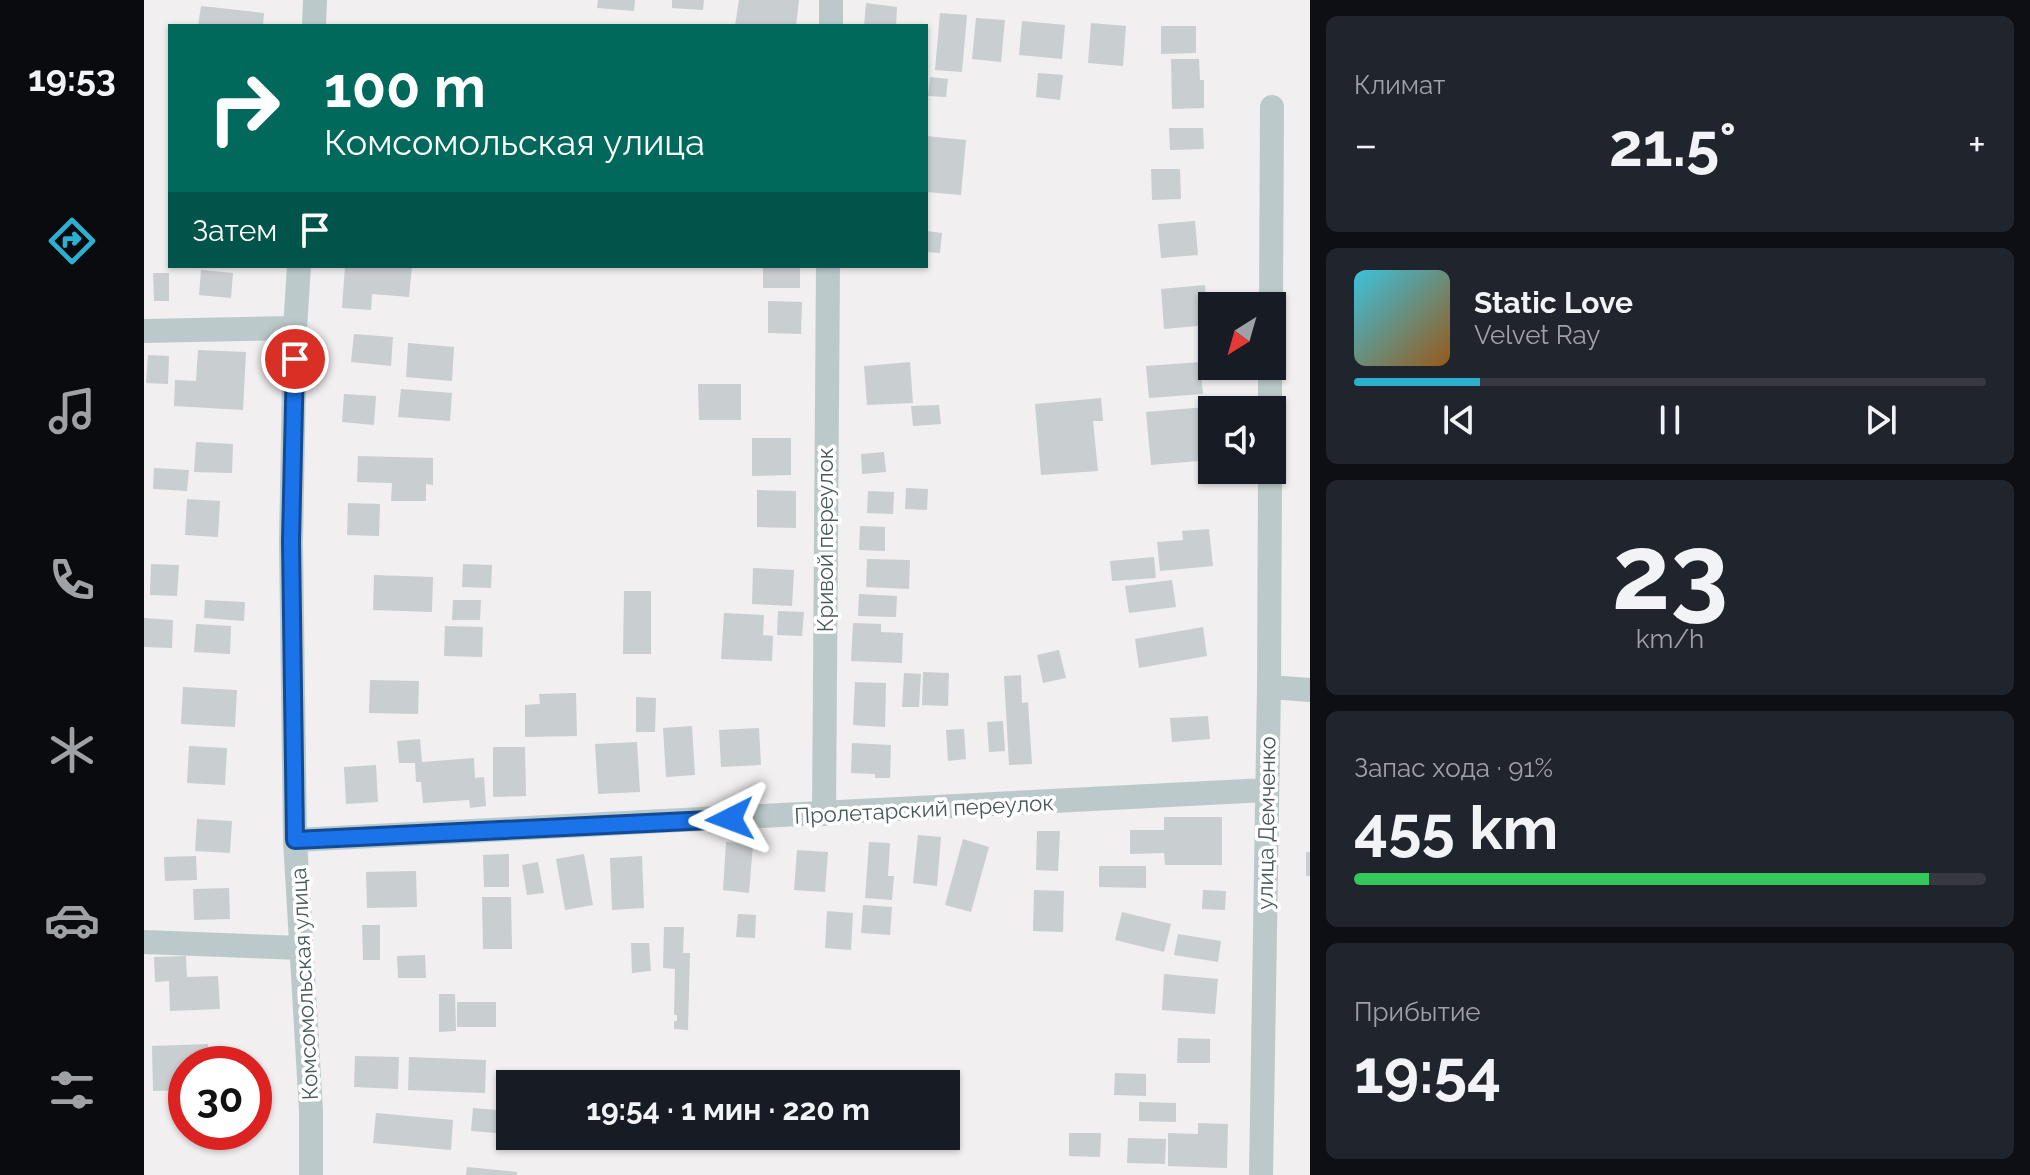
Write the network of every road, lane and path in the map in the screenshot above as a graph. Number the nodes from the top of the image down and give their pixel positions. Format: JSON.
{"nodes":[{"id":1,"x":315,"y":0,"type":"edge"},
{"id":2,"x":831,"y":0,"type":"edge"},
{"id":3,"x":314,"y":24,"type":"edge"},
{"id":4,"x":831,"y":24,"type":"edge"},
{"id":5,"x":1272,"y":107,"type":"dead end"},
{"id":6,"x":299,"y":268,"type":"edge"},
{"id":7,"x":828,"y":268,"type":"edge"},
{"id":8,"x":1271,"y":292,"type":"edge"},
{"id":9,"x":295,"y":328,"type":"junction"},
{"id":10,"x":144,"y":331,"type":"edge"},
{"id":11,"x":1270,"y":484,"type":"edge"},
{"id":12,"x":1269,"y":687,"type":"junction"},
{"id":13,"x":1310,"y":690,"type":"edge"},
{"id":14,"x":1266,"y":790,"type":"junction"},
{"id":15,"x":824,"y":814,"type":"junction"},
{"id":16,"x":295,"y":840,"type":"junction"},
{"id":17,"x":144,"y":942,"type":"edge"},
{"id":18,"x":301,"y":948,"type":"junction"},
{"id":19,"x":311,"y":1175,"type":"edge"},
{"id":20,"x":1261,"y":1175,"type":"edge"}],
"edges":[{"from":1,"to":3,"type":"street"},
{"from":2,"to":4,"type":"street"},
{"from":5,"to":8,"type":"street"},
{"from":6,"to":9,"type":"street","name":"Комсомольская улица"},
{"from":7,"to":15,"type":"street","name":"Кривой переулок"},
{"from":9,"to":10,"type":"street"},
{"from":9,"to":16,"type":"street","name":"Комсомольская улица"},
{"from":11,"to":12,"type":"street","name":"улица Демченко"},
{"from":12,"to":13,"type":"street"},
{"from":12,"to":14,"type":"street","name":"улица Демченко"},
{"from":14,"to":15,"type":"street","name":"Пролетарский переулок"},
{"from":14,"to":20,"type":"street","name":"улица Демченко"},
{"from":15,"to":16,"type":"street","name":"Пролетарский переулок"},
{"from":16,"to":18,"type":"street","name":"Комсомольская улица"},
{"from":17,"to":18,"type":"street"},
{"from":18,"to":19,"type":"street","name":"Комсомольская улица"}]}
